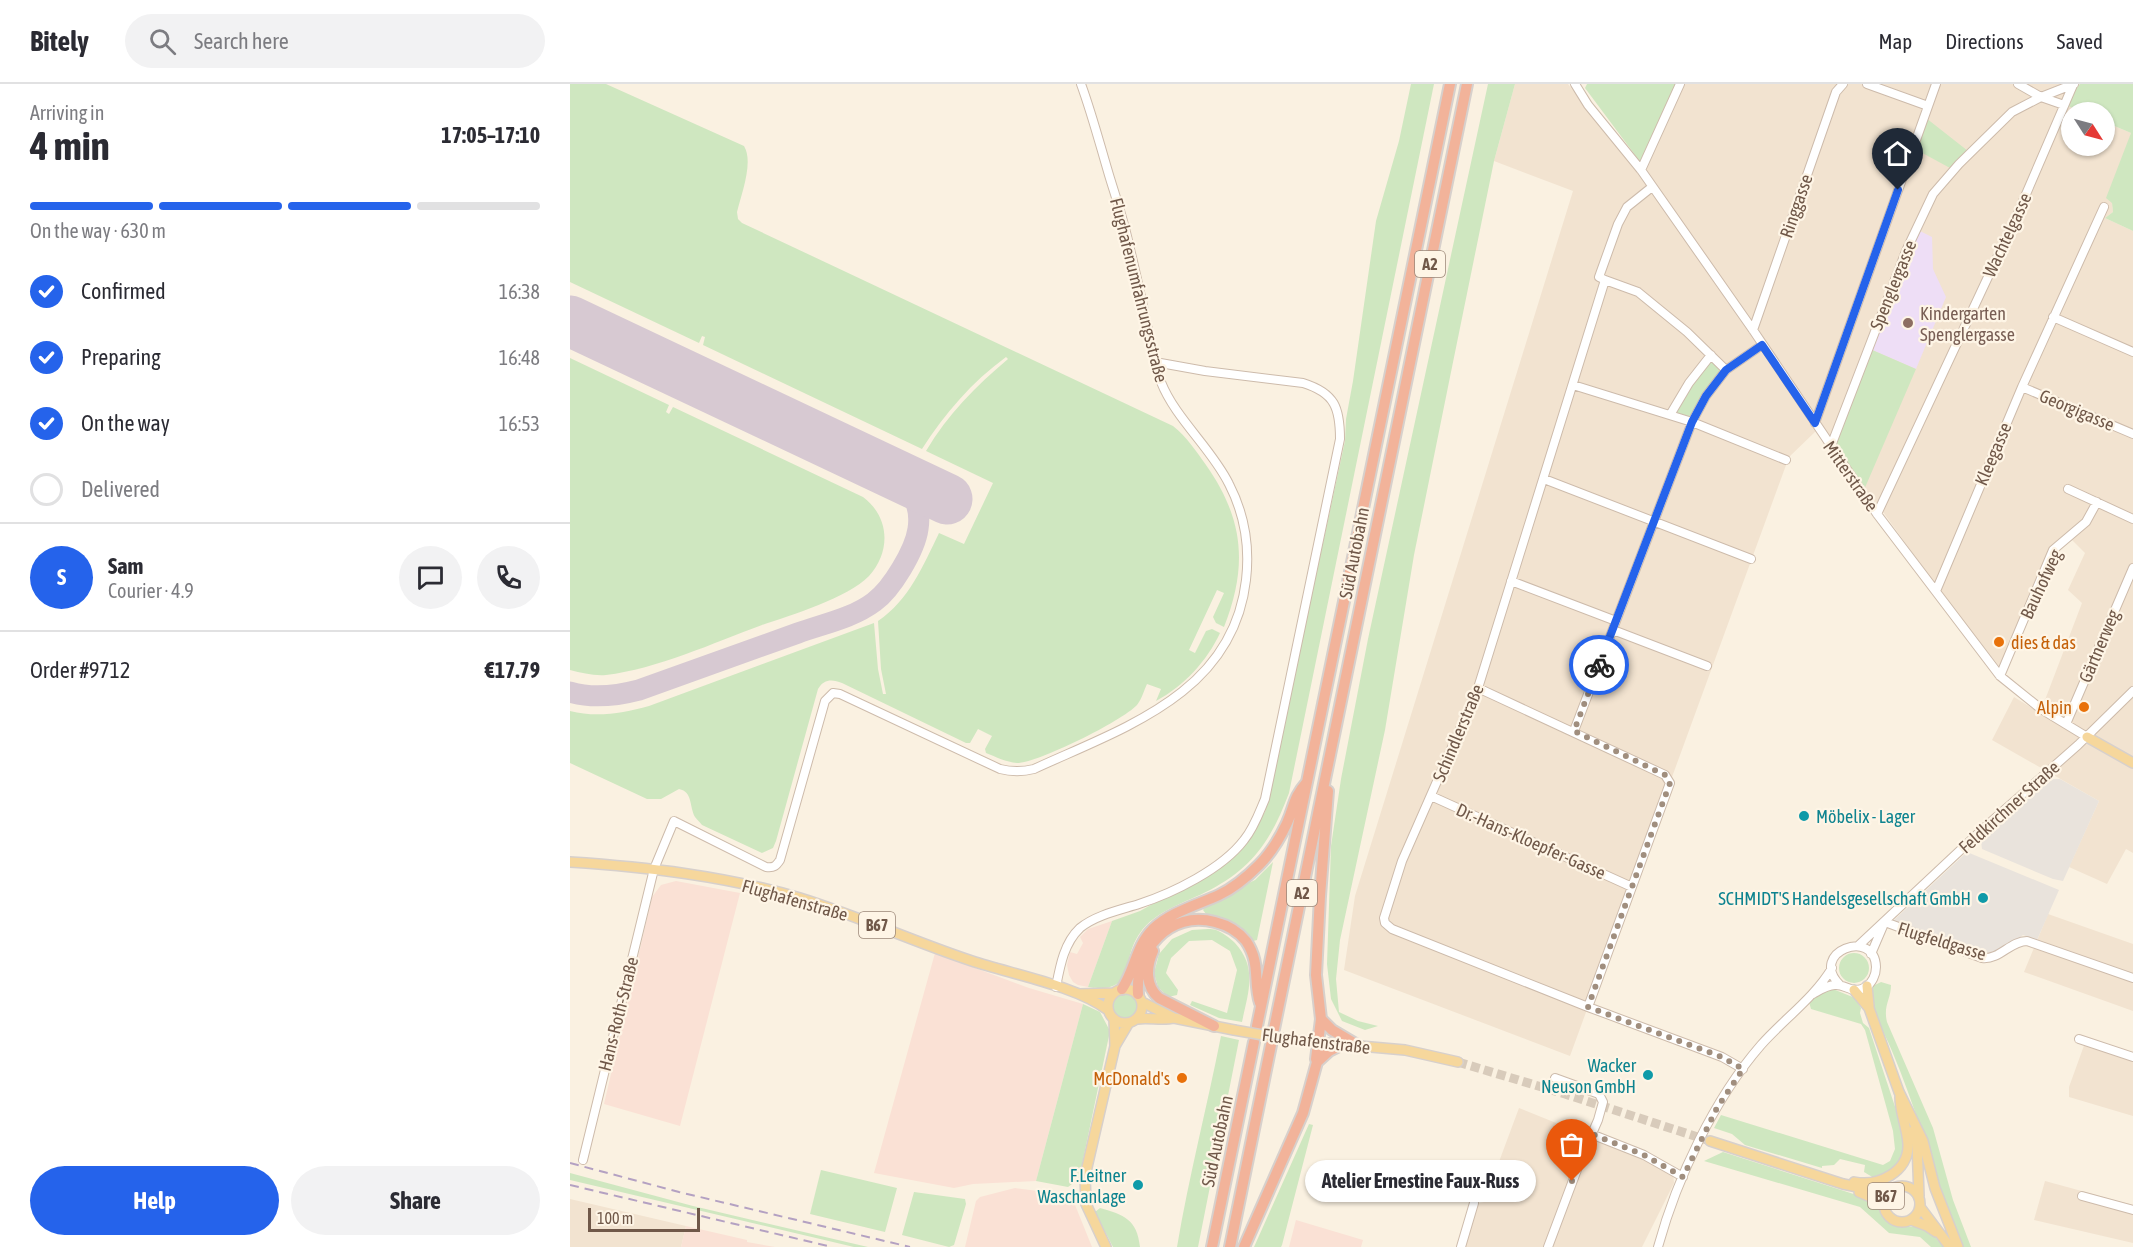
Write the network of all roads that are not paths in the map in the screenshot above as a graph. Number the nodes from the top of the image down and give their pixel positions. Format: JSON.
{"nodes":[{"id":1,"x":1081,"y":84,"type":"edge"},
{"id":2,"x":1450,"y":84,"type":"edge"},
{"id":3,"x":1467,"y":84,"type":"edge"},
{"id":4,"x":1575,"y":84,"type":"edge"},
{"id":5,"x":1680,"y":84,"type":"edge"},
{"id":6,"x":1843,"y":84,"type":"edge"},
{"id":7,"x":1866,"y":84,"type":"edge"},
{"id":8,"x":1936,"y":84,"type":"edge"},
{"id":9,"x":2018,"y":84,"type":"edge"},
{"id":10,"x":2073,"y":84,"type":"edge"},
{"id":11,"x":2041,"y":97,"type":"junction"},
{"id":12,"x":2065,"y":102,"type":"edge"},
{"id":13,"x":2061,"y":104,"type":"edge"},
{"id":14,"x":1928,"y":106,"type":"junction"},
{"id":15,"x":2061,"y":112,"type":"edge"},
{"id":16,"x":1641,"y":170,"type":"junction"},
{"id":17,"x":1652,"y":187,"type":"junction"},
{"id":18,"x":2104,"y":207,"type":"dead end"},
{"id":19,"x":1605,"y":280,"type":"junction"},
{"id":20,"x":2053,"y":317,"type":"junction"},
{"id":21,"x":1753,"y":330,"type":"junction"},
{"id":22,"x":1762,"y":345,"type":"junction"},
{"id":23,"x":2133,"y":352,"type":"edge"},
{"id":24,"x":1711,"y":355,"type":"junction"},
{"id":25,"x":1155,"y":362,"type":"junction"},
{"id":26,"x":1726,"y":370,"type":"junction"},
{"id":27,"x":1573,"y":385,"type":"junction"},
{"id":28,"x":2022,"y":387,"type":"junction"},
{"id":29,"x":1670,"y":415,"type":"junction"},
{"id":30,"x":1692,"y":422,"type":"junction"},
{"id":31,"x":1815,"y":423,"type":"junction"},
{"id":32,"x":2133,"y":434,"type":"edge"},
{"id":33,"x":1831,"y":446,"type":"junction"},
{"id":34,"x":1786,"y":460,"type":"dead end"},
{"id":35,"x":1544,"y":479,"type":"junction"},
{"id":36,"x":2068,"y":489,"type":"dead end"},
{"id":37,"x":2097,"y":502,"type":"junction"},
{"id":38,"x":1877,"y":514,"type":"junction"},
{"id":39,"x":2133,"y":519,"type":"edge"},
{"id":40,"x":1654,"y":520,"type":"junction"},
{"id":41,"x":1751,"y":559,"type":"dead end"},
{"id":42,"x":2133,"y":568,"type":"edge"},
{"id":43,"x":1511,"y":581,"type":"junction"},
{"id":44,"x":1936,"y":591,"type":"junction"},
{"id":45,"x":1616,"y":621,"type":"junction"},
{"id":46,"x":1613,"y":630,"type":"junction"},
{"id":47,"x":1707,"y":666,"type":"dead end"},
{"id":48,"x":2000,"y":676,"type":"junction"},
{"id":49,"x":1478,"y":688,"type":"junction"},
{"id":50,"x":2133,"y":691,"type":"edge"},
{"id":51,"x":2066,"y":724,"type":"junction"},
{"id":52,"x":1574,"y":731,"type":"junction"},
{"id":53,"x":2087,"y":737,"type":"junction"},
{"id":54,"x":1329,"y":758,"type":"junction"},
{"id":55,"x":2133,"y":763,"type":"edge"},
{"id":56,"x":1308,"y":782,"type":"junction"},
{"id":57,"x":1431,"y":796,"type":"junction"},
{"id":58,"x":570,"y":862,"type":"edge"},
{"id":59,"x":654,"y":869,"type":"junction"},
{"id":60,"x":1632,"y":887,"type":"junction"},
{"id":61,"x":1885,"y":922,"type":"junction"},
{"id":62,"x":1158,"y":937,"type":"junction"},
{"id":63,"x":1858,"y":946,"type":"junction"},
{"id":64,"x":1871,"y":954,"type":"junction"},
{"id":65,"x":1832,"y":968,"type":"junction"},
{"id":66,"x":2133,"y":978,"type":"edge"},
{"id":67,"x":1840,"y":985,"type":"junction"},
{"id":68,"x":1867,"y":986,"type":"junction"},
{"id":69,"x":1056,"y":987,"type":"junction"},
{"id":70,"x":1854,"y":990,"type":"junction"},
{"id":71,"x":1118,"y":991,"type":"junction"},
{"id":72,"x":1080,"y":994,"type":"junction"},
{"id":73,"x":1809,"y":996,"type":"junction"},
{"id":74,"x":1140,"y":998,"type":"junction"},
{"id":75,"x":1261,"y":1007,"type":"junction"},
{"id":76,"x":1588,"y":1007,"type":"junction"},
{"id":77,"x":1869,"y":1008,"type":"junction"},
{"id":78,"x":1108,"y":1010,"type":"junction"},
{"id":79,"x":1174,"y":1017,"type":"junction"},
{"id":80,"x":1114,"y":1019,"type":"junction"},
{"id":81,"x":1321,"y":1019,"type":"junction"},
{"id":82,"x":1132,"y":1021,"type":"junction"},
{"id":83,"x":1214,"y":1026,"type":"junction"},
{"id":84,"x":1257,"y":1026,"type":"dead end"},
{"id":85,"x":1274,"y":1029,"type":"dead end"},
{"id":86,"x":2079,"y":1039,"type":"dead end"},
{"id":87,"x":1254,"y":1042,"type":"dead end"},
{"id":88,"x":1317,"y":1043,"type":"junction"},
{"id":89,"x":1271,"y":1045,"type":"dead end"},
{"id":90,"x":1341,"y":1045,"type":"junction"},
{"id":91,"x":1115,"y":1046,"type":"junction"},
{"id":92,"x":1359,"y":1046,"type":"junction"},
{"id":93,"x":2133,"y":1057,"type":"edge"},
{"id":94,"x":1317,"y":1062,"type":"junction"},
{"id":95,"x":1458,"y":1062,"type":"tunnel mouth"},
{"id":96,"x":1743,"y":1069,"type":"junction"},
{"id":97,"x":1556,"y":1078,"type":"dead end"},
{"id":98,"x":1899,"y":1092,"type":"junction"},
{"id":99,"x":1913,"y":1121,"type":"junction"},
{"id":100,"x":1592,"y":1134,"type":"junction"},
{"id":101,"x":1710,"y":1141,"type":"tunnel mouth"},
{"id":102,"x":583,"y":1160,"type":"dead end"},
{"id":103,"x":1917,"y":1163,"type":"junction"},
{"id":104,"x":1683,"y":1177,"type":"junction"},
{"id":105,"x":1827,"y":1179,"type":"junction"},
{"id":106,"x":1843,"y":1184,"type":"junction"},
{"id":107,"x":1903,"y":1186,"type":"junction"},
{"id":108,"x":1891,"y":1190,"type":"junction"},
{"id":109,"x":1918,"y":1196,"type":"junction"},
{"id":110,"x":2082,"y":1196,"type":"dead end"},
{"id":111,"x":1474,"y":1203,"type":"dead end"},
{"id":112,"x":1884,"y":1206,"type":"junction"},
{"id":113,"x":1920,"y":1207,"type":"junction"},
{"id":114,"x":2133,"y":1210,"type":"edge"},
{"id":115,"x":1911,"y":1220,"type":"junction"},
{"id":116,"x":1943,"y":1237,"type":"junction"},
{"id":117,"x":1106,"y":1247,"type":"edge"},
{"id":118,"x":1212,"y":1247,"type":"edge"},
{"id":119,"x":1230,"y":1247,"type":"edge"},
{"id":120,"x":1244,"y":1247,"type":"edge"},
{"id":121,"x":1461,"y":1247,"type":"edge"},
{"id":122,"x":1548,"y":1247,"type":"edge"},
{"id":123,"x":1658,"y":1247,"type":"edge"},
{"id":124,"x":1950,"y":1247,"type":"edge"},
{"id":125,"x":1958,"y":1247,"type":"edge"}],
"edges":[{"from":1,"to":25,"type":"street","name":"Flughafenumfahrungsstraße"},
{"from":2,"to":56,"type":"highway","name":"Süd Autobahn","number":"A2"},
{"from":3,"to":54,"type":"highway","name":"Süd Autobahn","number":"A2"},
{"from":4,"to":16,"type":"street","name":"Mitterstraße"},
{"from":5,"to":16,"type":"street"},
{"from":6,"to":21,"type":"street","name":"Ringgasse"},
{"from":7,"to":14,"type":"street"},
{"from":8,"to":14,"type":"street"},
{"from":9,"to":11,"type":"street"},
{"from":10,"to":11,"type":"street","name":"Spenglergasse"},
{"from":10,"to":12,"type":"street","name":"Wachtelgasse"},
{"from":11,"to":13,"type":"street"},
{"from":11,"to":33,"type":"street","name":"Spenglergasse"},
{"from":14,"to":31,"type":"street"},
{"from":15,"to":38,"type":"street","name":"Wachtelgasse"},
{"from":16,"to":17,"type":"street","name":"Mitterstraße"},
{"from":17,"to":19,"type":"street","name":"Schindlerstraße"},
{"from":17,"to":21,"type":"street","name":"Mitterstraße"},
{"from":18,"to":20,"type":"street","name":"Kleegasse"},
{"from":19,"to":24,"type":"street"},
{"from":19,"to":27,"type":"street","name":"Schindlerstraße"},
{"from":20,"to":23,"type":"street"},
{"from":20,"to":28,"type":"street","name":"Kleegasse"},
{"from":21,"to":22,"type":"street","name":"Mitterstraße"},
{"from":22,"to":26,"type":"street"},
{"from":22,"to":31,"type":"street","name":"Mitterstraße"},
{"from":24,"to":26,"type":"street"},
{"from":24,"to":29,"type":"street"},
{"from":25,"to":59,"type":"street","name":"Flughafenumfahrungsstraße"},
{"from":25,"to":69,"type":"street"},
{"from":26,"to":30,"type":"street"},
{"from":27,"to":29,"type":"street"},
{"from":27,"to":35,"type":"street","name":"Schindlerstraße"},
{"from":28,"to":32,"type":"street","name":"Georgigasse"},
{"from":28,"to":44,"type":"street","name":"Kleegasse"},
{"from":29,"to":30,"type":"street"},
{"from":30,"to":34,"type":"street"},
{"from":30,"to":40,"type":"street"},
{"from":31,"to":33,"type":"street","name":"Mitterstraße"},
{"from":33,"to":38,"type":"street","name":"Mitterstraße"},
{"from":35,"to":40,"type":"street"},
{"from":35,"to":43,"type":"street","name":"Schindlerstraße"},
{"from":36,"to":37,"type":"street"},
{"from":37,"to":39,"type":"street"},
{"from":37,"to":48,"type":"street","name":"Bauhofweg"},
{"from":38,"to":44,"type":"street","name":"Mitterstraße"},
{"from":40,"to":41,"type":"street"},
{"from":40,"to":45,"type":"street"},
{"from":42,"to":51,"type":"street","name":"Gärtnerweg"},
{"from":43,"to":45,"type":"street"},
{"from":43,"to":49,"type":"street","name":"Schindlerstraße"},
{"from":44,"to":48,"type":"street","name":"Mitterstraße"},
{"from":45,"to":46,"type":"street"},
{"from":46,"to":47,"type":"street"},
{"from":46,"to":52,"type":"street"},
{"from":48,"to":51,"type":"street","name":"Mitterstraße"},
{"from":49,"to":52,"type":"street"},
{"from":49,"to":57,"type":"street","name":"Schindlerstraße"},
{"from":50,"to":53,"type":"street","name":"Feldkirchner Straße"},
{"from":51,"to":53,"type":"street","name":"Mitterstraße"},
{"from":52,"to":60,"type":"street"},
{"from":53,"to":55,"type":"main road","name":"Mitterstraße"},
{"from":53,"to":61,"type":"street","name":"Feldkirchner Straße"},
{"from":54,"to":81,"type":"highway"},
{"from":54,"to":85,"type":"highway","name":"Süd Autobahn","number":"A2"},
{"from":56,"to":71,"type":"highway"},
{"from":56,"to":75,"type":"highway","name":"Süd Autobahn","number":"A2"},
{"from":57,"to":60,"type":"street","name":"Dr.-Hans-Kloepfer-Gasse"},
{"from":57,"to":76,"type":"street","name":"Schindlerstraße"},
{"from":58,"to":59,"type":"main road","name":"Flughafenstraße","number":"B67"},
{"from":59,"to":69,"type":"main road","name":"Flughafenstraße","number":"B67"},
{"from":59,"to":102,"type":"street","name":"Hans-Roth-Straße"},
{"from":60,"to":76,"type":"street"},
{"from":61,"to":63,"type":"street","name":"Feldkirchner Straße"},
{"from":61,"to":64,"type":"street","name":"Feldkirchner Straße"},
{"from":61,"to":66,"type":"street","name":"Flugfeldgasse"},
{"from":62,"to":74,"type":"highway"},
{"from":62,"to":75,"type":"highway"},
{"from":62,"to":83,"type":"highway"},
{"from":63,"to":64,"type":"street"},
{"from":63,"to":65,"type":"street"},
{"from":64,"to":68,"type":"street"},
{"from":65,"to":67,"type":"street"},
{"from":65,"to":73,"type":"street"},
{"from":67,"to":70,"type":"street"},
{"from":67,"to":73,"type":"street"},
{"from":68,"to":70,"type":"street"},
{"from":68,"to":77,"type":"main road"},
{"from":69,"to":72,"type":"main road","name":"Flughafenstraße","number":"B67"},
{"from":70,"to":77,"type":"main road"},
{"from":71,"to":72,"type":"main road","name":"Flughafenstraße","number":"B67"},
{"from":71,"to":74,"type":"main road","name":"Flughafenstraße","number":"B67"},
{"from":71,"to":78,"type":"main road"},
{"from":72,"to":78,"type":"main road","name":"Flughafenstraße","number":"B67"},
{"from":73,"to":96,"type":"street"},
{"from":74,"to":79,"type":"main road","name":"Flughafenstraße","number":"B67"},
{"from":74,"to":82,"type":"main road"},
{"from":75,"to":84,"type":"highway","name":"Süd Autobahn","number":"A2"},
{"from":76,"to":96,"type":"street","name":"Schindlerstraße"},
{"from":77,"to":98,"type":"main road"},
{"from":78,"to":80,"type":"main road","name":"Flughafenstraße","number":"B67"},
{"from":79,"to":82,"type":"main road","name":"Flughafenstraße","number":"B67"},
{"from":79,"to":83,"type":"main road","name":"Flughafenstraße","number":"B67"},
{"from":80,"to":82,"type":"main road","name":"Flughafenstraße","number":"B67"},
{"from":80,"to":91,"type":"main road"},
{"from":81,"to":88,"type":"highway"},
{"from":81,"to":92,"type":"highway"},
{"from":82,"to":91,"type":"main road"},
{"from":83,"to":88,"type":"main road","name":"Flughafenstraße","number":"B67","bridge":true},
{"from":86,"to":93,"type":"street"},
{"from":87,"to":118,"type":"highway","name":"Süd Autobahn"},
{"from":88,"to":90,"type":"main road","name":"Flughafenstraße","number":"B67"},
{"from":88,"to":94,"type":"highway"},
{"from":89,"to":119,"type":"highway","name":"Süd Autobahn"},
{"from":90,"to":92,"type":"main road","name":"Flughafenstraße","number":"B67"},
{"from":90,"to":94,"type":"highway"},
{"from":91,"to":117,"type":"main road"},
{"from":92,"to":95,"type":"main road","name":"Flughafenstraße","number":"B67"},
{"from":94,"to":120,"type":"highway"},
{"from":96,"to":104,"type":"street"},
{"from":97,"to":100,"type":"street"},
{"from":98,"to":99,"type":"main road"},
{"from":98,"to":105,"type":"main road"},
{"from":99,"to":103,"type":"main road"},
{"from":99,"to":125,"type":"main road"},
{"from":100,"to":104,"type":"street"},
{"from":100,"to":122,"type":"street"},
{"from":101,"to":105,"type":"main road","number":"B67"},
{"from":103,"to":107,"type":"main road"},
{"from":103,"to":109,"type":"main road"},
{"from":104,"to":123,"type":"street"},
{"from":105,"to":106,"type":"main road","number":"B67"},
{"from":106,"to":108,"type":"main road","number":"B67"},
{"from":106,"to":112,"type":"main road","number":"B67"},
{"from":107,"to":108,"type":"main road","number":"B67"},
{"from":107,"to":109,"type":"main road","number":"B67"},
{"from":108,"to":112,"type":"main road","number":"B67"},
{"from":109,"to":113,"type":"main road","number":"B67"},
{"from":110,"to":114,"type":"street"},
{"from":111,"to":121,"type":"street"},
{"from":112,"to":115,"type":"main road","number":"B67"},
{"from":113,"to":115,"type":"main road","number":"B67"},
{"from":113,"to":116,"type":"main road","number":"B67"},
{"from":115,"to":116,"type":"main road","number":"B67"},
{"from":116,"to":124,"type":"main road","number":"B67"}]}
